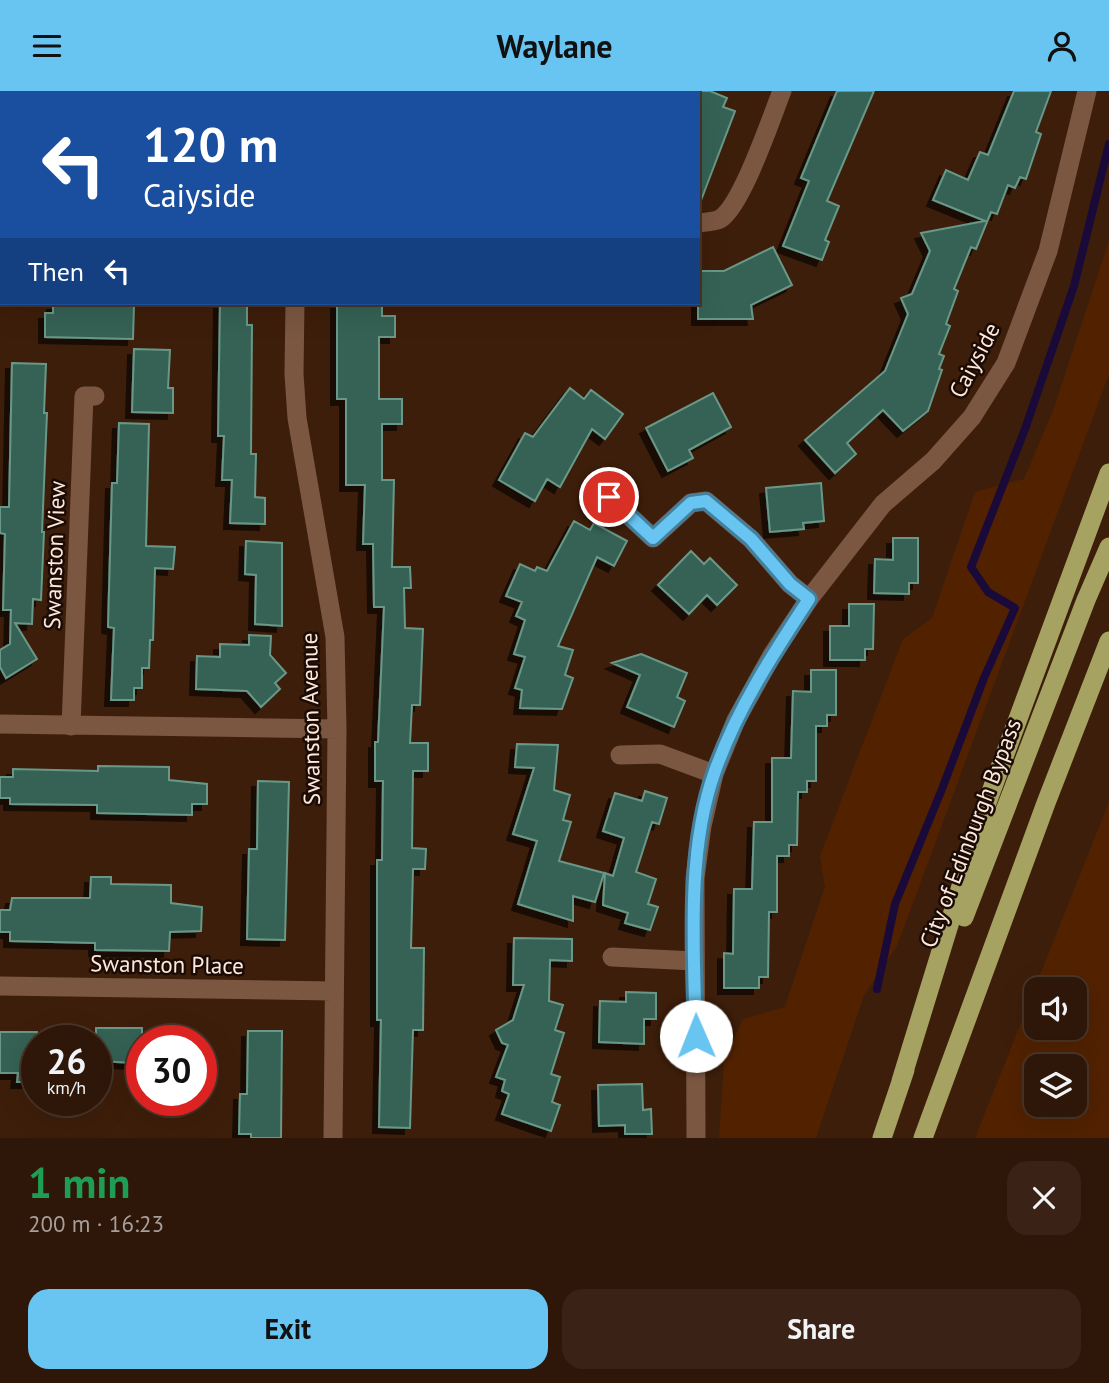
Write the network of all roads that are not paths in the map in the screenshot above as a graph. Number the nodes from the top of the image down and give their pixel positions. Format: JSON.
{"nodes":[{"id":1,"x":782,"y":91,"type":"edge"},
{"id":2,"x":1087,"y":91,"type":"edge"},
{"id":3,"x":700,"y":223,"type":"edge"},
{"id":4,"x":295,"y":305,"type":"edge"},
{"id":5,"x":94,"y":396,"type":"dead end"},
{"id":6,"x":1109,"y":473,"type":"edge"},
{"id":7,"x":609,"y":497,"type":"dead end"},
{"id":8,"x":1109,"y":547,"type":"edge"},
{"id":9,"x":809,"y":599,"type":"junction"},
{"id":10,"x":1109,"y":641,"type":"edge"},
{"id":11,"x":1109,"y":669,"type":"edge"},
{"id":12,"x":0,"y":725,"type":"edge"},
{"id":13,"x":71,"y":726,"type":"junction"},
{"id":14,"x":337,"y":729,"type":"junction"},
{"id":15,"x":620,"y":755,"type":"dead end"},
{"id":16,"x":714,"y":774,"type":"junction"},
{"id":17,"x":1046,"y":803,"type":"junction"},
{"id":18,"x":612,"y":957,"type":"dead end"},
{"id":19,"x":695,"y":961,"type":"junction"},
{"id":20,"x":0,"y":986,"type":"edge"},
{"id":21,"x":334,"y":991,"type":"junction"},
{"id":22,"x":901,"y":1081,"type":"junction"},
{"id":23,"x":333,"y":1138,"type":"edge"},
{"id":24,"x":696,"y":1138,"type":"edge"},
{"id":25,"x":882,"y":1138,"type":"edge"},
{"id":26,"x":923,"y":1138,"type":"edge"}],
"edges":[{"from":1,"to":3,"type":"street"},
{"from":2,"to":9,"type":"street","name":"Caiyside"},
{"from":4,"to":14,"type":"street","name":"Swanston Avenue"},
{"from":5,"to":13,"type":"street","name":"Swanston View"},
{"from":6,"to":22,"type":"highway"},
{"from":7,"to":9,"type":"street"},
{"from":8,"to":22,"type":"highway","name":"City of Edinburgh Bypass"},
{"from":9,"to":16,"type":"street","name":"Caiyside"},
{"from":10,"to":17,"type":"highway"},
{"from":11,"to":17,"type":"highway"},
{"from":12,"to":13,"type":"street"},
{"from":13,"to":14,"type":"street"},
{"from":14,"to":21,"type":"street","name":"Swanston Avenue"},
{"from":15,"to":16,"type":"street"},
{"from":16,"to":19,"type":"street","name":"Caiyside"},
{"from":17,"to":26,"type":"highway"},
{"from":18,"to":19,"type":"street"},
{"from":19,"to":24,"type":"street","name":"Caiyside"},
{"from":20,"to":21,"type":"street","name":"Swanston Place"},
{"from":21,"to":23,"type":"street","name":"Swanston Avenue"},
{"from":22,"to":25,"type":"highway","name":"City of Edinburgh Bypass"}]}
